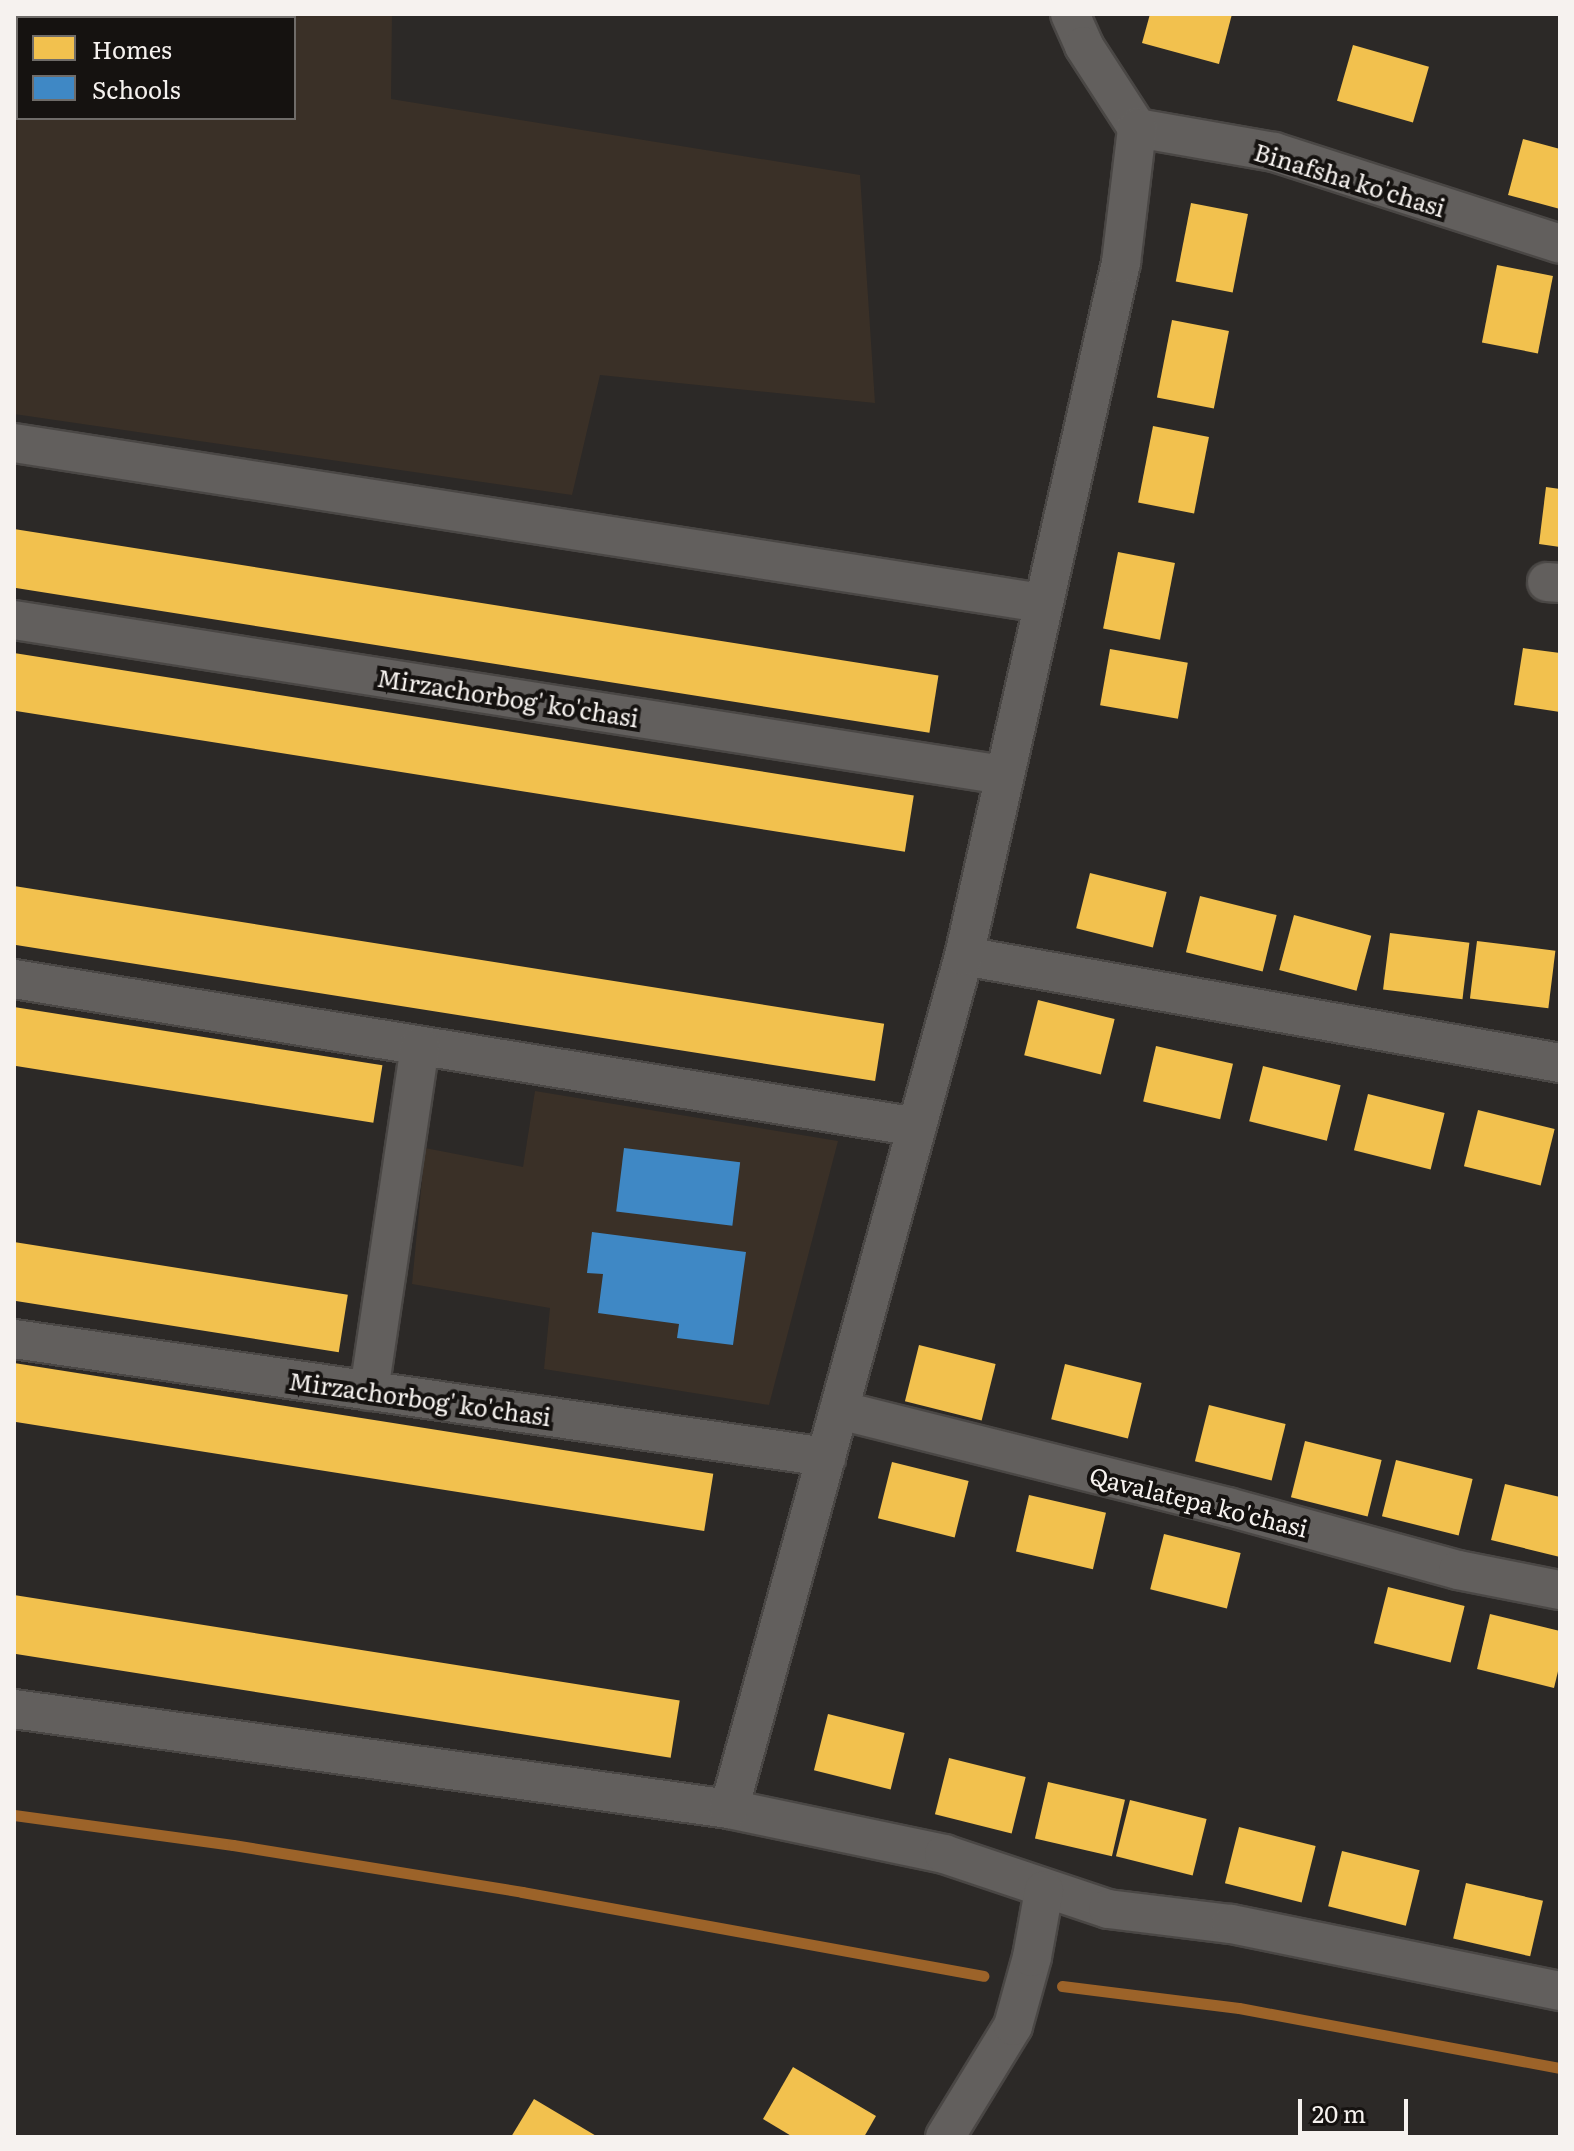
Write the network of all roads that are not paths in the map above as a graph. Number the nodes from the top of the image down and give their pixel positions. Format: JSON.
{"nodes":[{"id":1,"x":1070,"y":14,"type":"edge"},
{"id":2,"x":1137,"y":128,"type":"junction"},
{"id":3,"x":1560,"y":244,"type":"edge"},
{"id":4,"x":14,"y":443,"type":"edge"},
{"id":5,"x":1042,"y":603,"type":"junction"},
{"id":6,"x":14,"y":620,"type":"edge"},
{"id":7,"x":1003,"y":775,"type":"junction"},
{"id":8,"x":964,"y":956,"type":"junction"},
{"id":9,"x":14,"y":979,"type":"edge"},
{"id":10,"x":420,"y":1046,"type":"junction"},
{"id":11,"x":1560,"y":1063,"type":"edge"},
{"id":12,"x":917,"y":1127,"type":"junction"},
{"id":13,"x":14,"y":1339,"type":"edge"},
{"id":14,"x":369,"y":1391,"type":"junction"},
{"id":15,"x":839,"y":1410,"type":"junction"},
{"id":16,"x":826,"y":1457,"type":"junction"},
{"id":17,"x":1560,"y":1590,"type":"edge"},
{"id":18,"x":14,"y":1709,"type":"edge"},
{"id":19,"x":729,"y":1809,"type":"junction"},
{"id":20,"x":1044,"y":1890,"type":"junction"},
{"id":21,"x":1560,"y":1991,"type":"edge"},
{"id":22,"x":945,"y":2137,"type":"edge"}],
"edges":[{"from":1,"to":2,"type":"street"},
{"from":2,"to":3,"type":"street","name":"Binafsha ko'chasi"},
{"from":2,"to":5,"type":"street"},
{"from":4,"to":5,"type":"street"},
{"from":5,"to":7,"type":"street"},
{"from":6,"to":7,"type":"street","name":"Mirzachorbog' ko'chasi"},
{"from":7,"to":8,"type":"street"},
{"from":8,"to":11,"type":"street"},
{"from":8,"to":12,"type":"street"},
{"from":9,"to":10,"type":"street"},
{"from":10,"to":12,"type":"street"},
{"from":10,"to":14,"type":"street"},
{"from":12,"to":15,"type":"street"},
{"from":13,"to":14,"type":"street","name":"Mirzachorbog' ko'chasi"},
{"from":14,"to":16,"type":"street","name":"Mirzachorbog' ko'chasi"},
{"from":15,"to":16,"type":"street"},
{"from":15,"to":17,"type":"street","name":"Qavalatepa ko'chasi"},
{"from":16,"to":19,"type":"street"},
{"from":18,"to":19,"type":"street"},
{"from":19,"to":20,"type":"street"},
{"from":20,"to":21,"type":"street"},
{"from":20,"to":22,"type":"street"}]}
